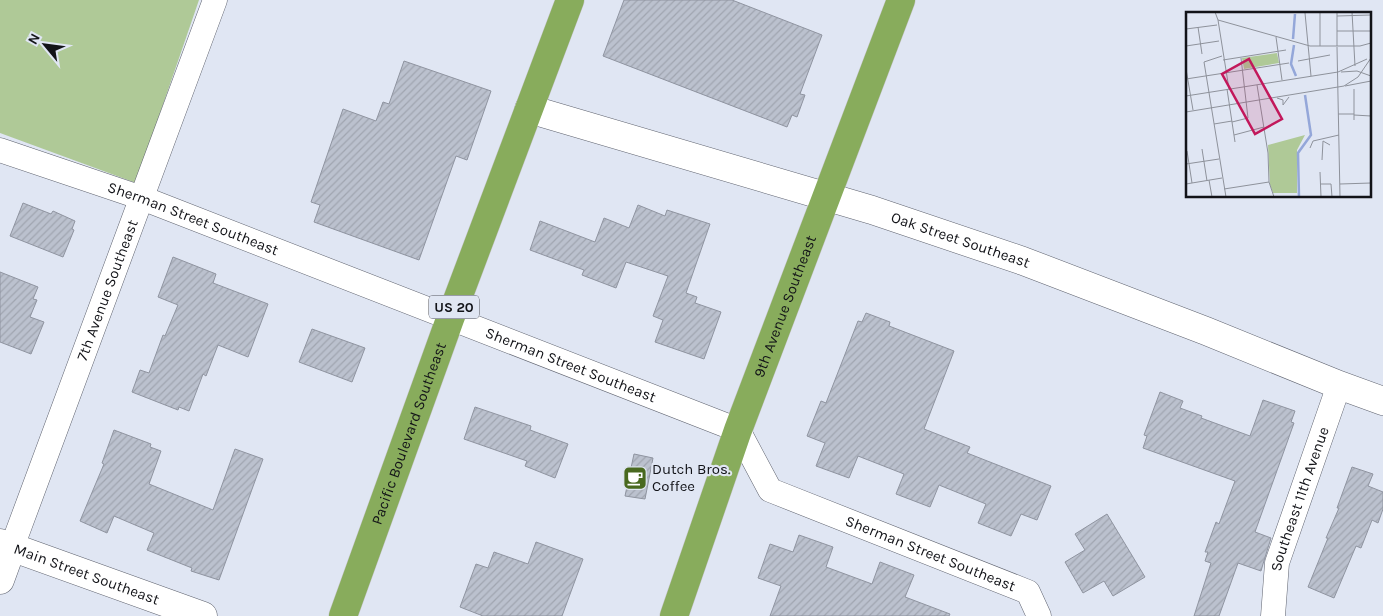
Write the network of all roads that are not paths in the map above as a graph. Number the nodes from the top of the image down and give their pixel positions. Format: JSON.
{"nodes":[{"id":1,"x":215,"y":0,"type":"edge"},
{"id":2,"x":570,"y":0,"type":"edge"},
{"id":3,"x":901,"y":0,"type":"edge"},
{"id":4,"x":529,"y":109,"type":"junction"},
{"id":5,"x":0,"y":150,"type":"edge"},
{"id":6,"x":827,"y":196,"type":"junction"},
{"id":7,"x":142,"y":198,"type":"junction"},
{"id":8,"x":450,"y":319,"type":"junction"},
{"id":9,"x":1340,"y":386,"type":"junction"},
{"id":10,"x":1383,"y":401,"type":"edge"},
{"id":11,"x":738,"y":430,"type":"junction"},
{"id":12,"x":6,"y":545,"type":"edge"},
{"id":13,"x":0,"y":580,"type":"edge"},
{"id":14,"x":203,"y":616,"type":"edge"},
{"id":15,"x":343,"y":616,"type":"edge"},
{"id":16,"x":674,"y":616,"type":"edge"},
{"id":17,"x":1039,"y":616,"type":"edge"},
{"id":18,"x":1273,"y":616,"type":"edge"}],
"edges":[{"from":1,"to":7,"type":"street","name":"7th Avenue Southeast"},
{"from":2,"to":4,"type":"highway","name":"Pacific Boulevard Southeast","number":"US 20"},
{"from":3,"to":6,"type":"highway","name":"9th Avenue Southeast"},
{"from":4,"to":6,"type":"street","name":"Oak Street Southeast"},
{"from":4,"to":8,"type":"highway","name":"Pacific Boulevard Southeast","number":"US 20"},
{"from":5,"to":7,"type":"street","name":"Sherman Street Southeast"},
{"from":6,"to":9,"type":"street","name":"Oak Street Southeast"},
{"from":6,"to":11,"type":"highway","name":"9th Avenue Southeast"},
{"from":7,"to":8,"type":"street","name":"Sherman Street Southeast"},
{"from":7,"to":12,"type":"street","name":"7th Avenue Southeast"},
{"from":8,"to":11,"type":"street","name":"Sherman Street Southeast"},
{"from":8,"to":15,"type":"highway","name":"Pacific Boulevard Southeast","number":"US 20"},
{"from":9,"to":10,"type":"street","name":"Oak Street Southeast"},
{"from":9,"to":18,"type":"street","name":"Southeast 11th Avenue"},
{"from":11,"to":16,"type":"highway","name":"9th Avenue Southeast"},
{"from":11,"to":17,"type":"street","name":"Sherman Street Southeast"},
{"from":12,"to":13,"type":"street","name":"7th Avenue Southeast"},
{"from":12,"to":14,"type":"street","name":"Main Street Southeast"}]}
